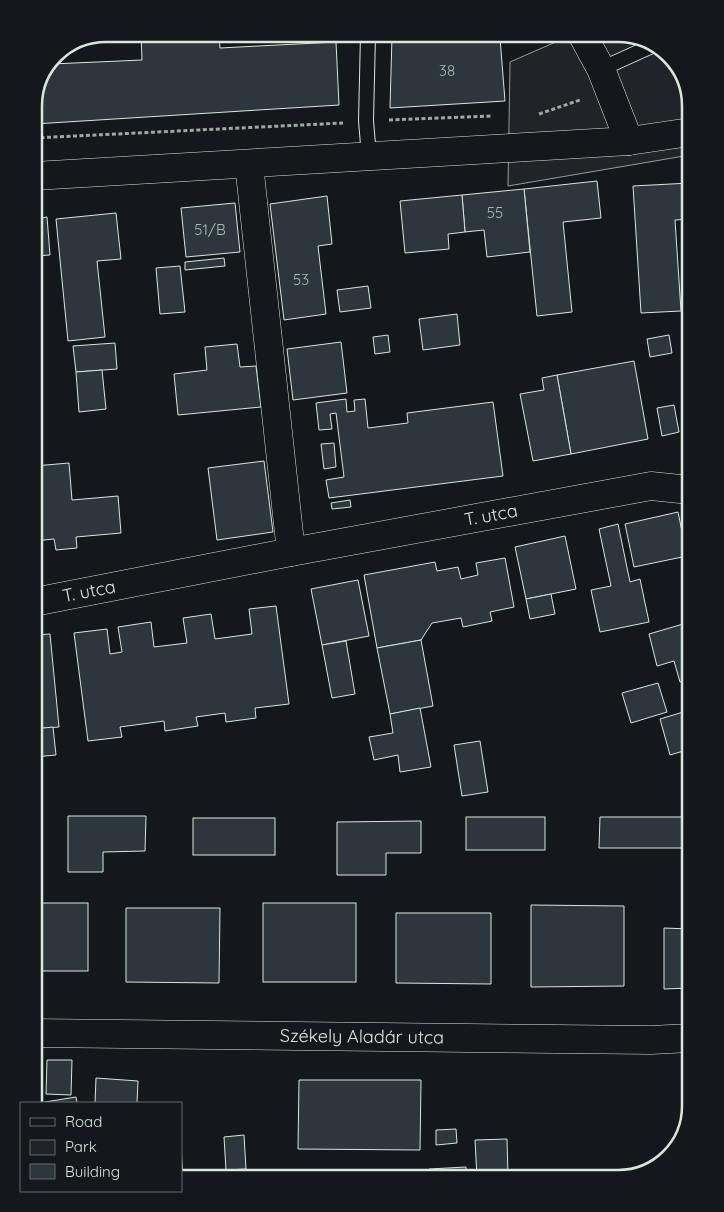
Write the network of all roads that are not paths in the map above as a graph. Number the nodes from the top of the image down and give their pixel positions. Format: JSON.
{"nodes":[{"id":1,"x":368,"y":43,"type":"edge"},
{"id":2,"x":587,"y":43,"type":"edge"},
{"id":3,"x":646,"y":49,"type":"edge"},
{"id":4,"x":601,"y":69,"type":"junction"},
{"id":5,"x":682,"y":133,"type":"edge"},
{"id":6,"x":630,"y":141,"type":"junction"},
{"id":7,"x":369,"y":156,"type":"junction"},
{"id":8,"x":249,"y":164,"type":"junction"},
{"id":9,"x":43,"y":176,"type":"edge"},
{"id":10,"x":682,"y":489,"type":"edge"},
{"id":11,"x":291,"y":552,"type":"junction"},
{"id":12,"x":43,"y":600,"type":"edge"},
{"id":13,"x":42,"y":1033,"type":"edge"},
{"id":14,"x":682,"y":1038,"type":"edge"}],
"edges":[{"from":1,"to":7,"type":"lane"},
{"from":2,"to":4,"type":"street"},
{"from":3,"to":4,"type":"lane"},
{"from":4,"to":6,"type":"street"},
{"from":5,"to":6,"type":"street"},
{"from":6,"to":7,"type":"street"},
{"from":7,"to":8,"type":"street"},
{"from":8,"to":9,"type":"street"},
{"from":8,"to":11,"type":"street"},
{"from":10,"to":11,"type":"street","name":"T. utca"},
{"from":11,"to":12,"type":"street","name":"T. utca"},
{"from":13,"to":14,"type":"street","name":"Székely Aladár utca"}]}
